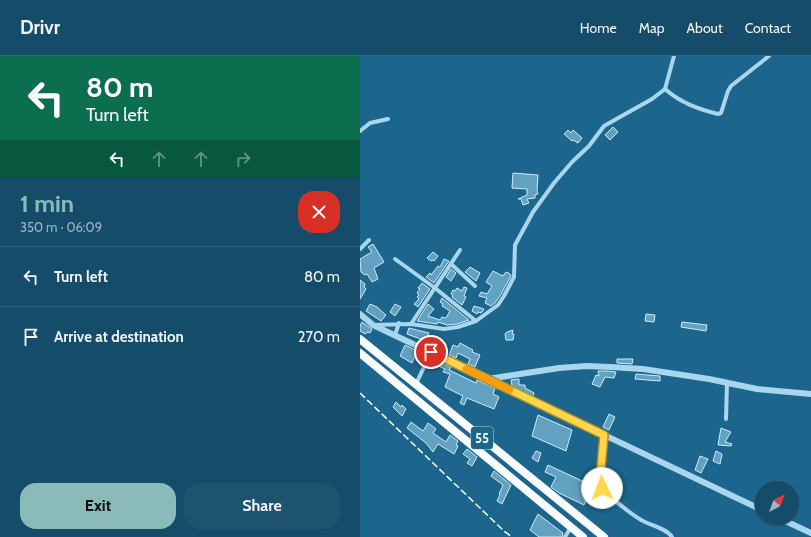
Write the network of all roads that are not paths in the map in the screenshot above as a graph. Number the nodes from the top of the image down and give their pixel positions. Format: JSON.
{"nodes":[{"id":1,"x":674,"y":56,"type":"edge"},
{"id":2,"x":769,"y":56,"type":"edge"},
{"id":3,"x":665,"y":89,"type":"junction"},
{"id":4,"x":388,"y":119,"type":"dead end"},
{"id":5,"x":360,"y":131,"type":"edge"},
{"id":6,"x":369,"y":240,"type":"dead end"},
{"id":7,"x":360,"y":249,"type":"edge"},
{"id":8,"x":460,"y":250,"type":"dead end"},
{"id":9,"x":395,"y":259,"type":"dead end"},
{"id":10,"x":451,"y":264,"type":"junction"},
{"id":11,"x":475,"y":286,"type":"dead end"},
{"id":12,"x":435,"y":288,"type":"junction"},
{"id":13,"x":360,"y":314,"type":"edge"},
{"id":14,"x":476,"y":321,"type":"junction"},
{"id":15,"x":399,"y":323,"type":"junction"},
{"id":16,"x":373,"y":324,"type":"junction"},
{"id":17,"x":411,"y":324,"type":"junction"},
{"id":18,"x":395,"y":335,"type":"junction"},
{"id":19,"x":360,"y":338,"type":"edge"},
{"id":20,"x":431,"y":352,"type":"junction"},
{"id":21,"x":360,"y":353,"type":"edge"},
{"id":22,"x":488,"y":379,"type":"junction"},
{"id":23,"x":727,"y":383,"type":"junction"},
{"id":24,"x":416,"y":384,"type":"junction"},
{"id":25,"x":811,"y":394,"type":"edge"},
{"id":26,"x":726,"y":419,"type":"dead end"},
{"id":27,"x":604,"y":435,"type":"junction"},
{"id":28,"x":755,"y":507,"type":"edge"},
{"id":29,"x":794,"y":525,"type":"edge"},
{"id":30,"x":571,"y":527,"type":"junction"},
{"id":31,"x":811,"y":533,"type":"edge"},
{"id":32,"x":565,"y":537,"type":"edge"},
{"id":33,"x":583,"y":537,"type":"edge"},
{"id":34,"x":604,"y":537,"type":"edge"},
{"id":35,"x":672,"y":537,"type":"edge"}],
"edges":[{"from":1,"to":3,"type":"street"},
{"from":2,"to":3,"type":"street"},
{"from":3,"to":14,"type":"street"},
{"from":4,"to":5,"type":"street"},
{"from":6,"to":7,"type":"street"},
{"from":8,"to":10,"type":"street"},
{"from":9,"to":12,"type":"street"},
{"from":10,"to":11,"type":"street"},
{"from":10,"to":12,"type":"street"},
{"from":12,"to":14,"type":"street"},
{"from":12,"to":17,"type":"street"},
{"from":13,"to":16,"type":"street"},
{"from":14,"to":17,"type":"street"},
{"from":15,"to":16,"type":"street"},
{"from":15,"to":17,"type":"street"},
{"from":15,"to":18,"type":"street"},
{"from":16,"to":18,"type":"street"},
{"from":18,"to":20,"type":"street"},
{"from":19,"to":24,"type":"highway","number":"55"},
{"from":20,"to":22,"type":"street"},
{"from":20,"to":24,"type":"street"},
{"from":21,"to":30,"type":"highway","number":"55"},
{"from":22,"to":23,"type":"street"},
{"from":22,"to":27,"type":"street"},
{"from":23,"to":25,"type":"street"},
{"from":23,"to":26,"type":"street"},
{"from":24,"to":34,"type":"highway","number":"55"},
{"from":27,"to":28,"type":"street"},
{"from":27,"to":35,"type":"street"},
{"from":29,"to":31,"type":"street"},
{"from":30,"to":32,"type":"street"},
{"from":30,"to":33,"type":"highway","number":"55"}]}
